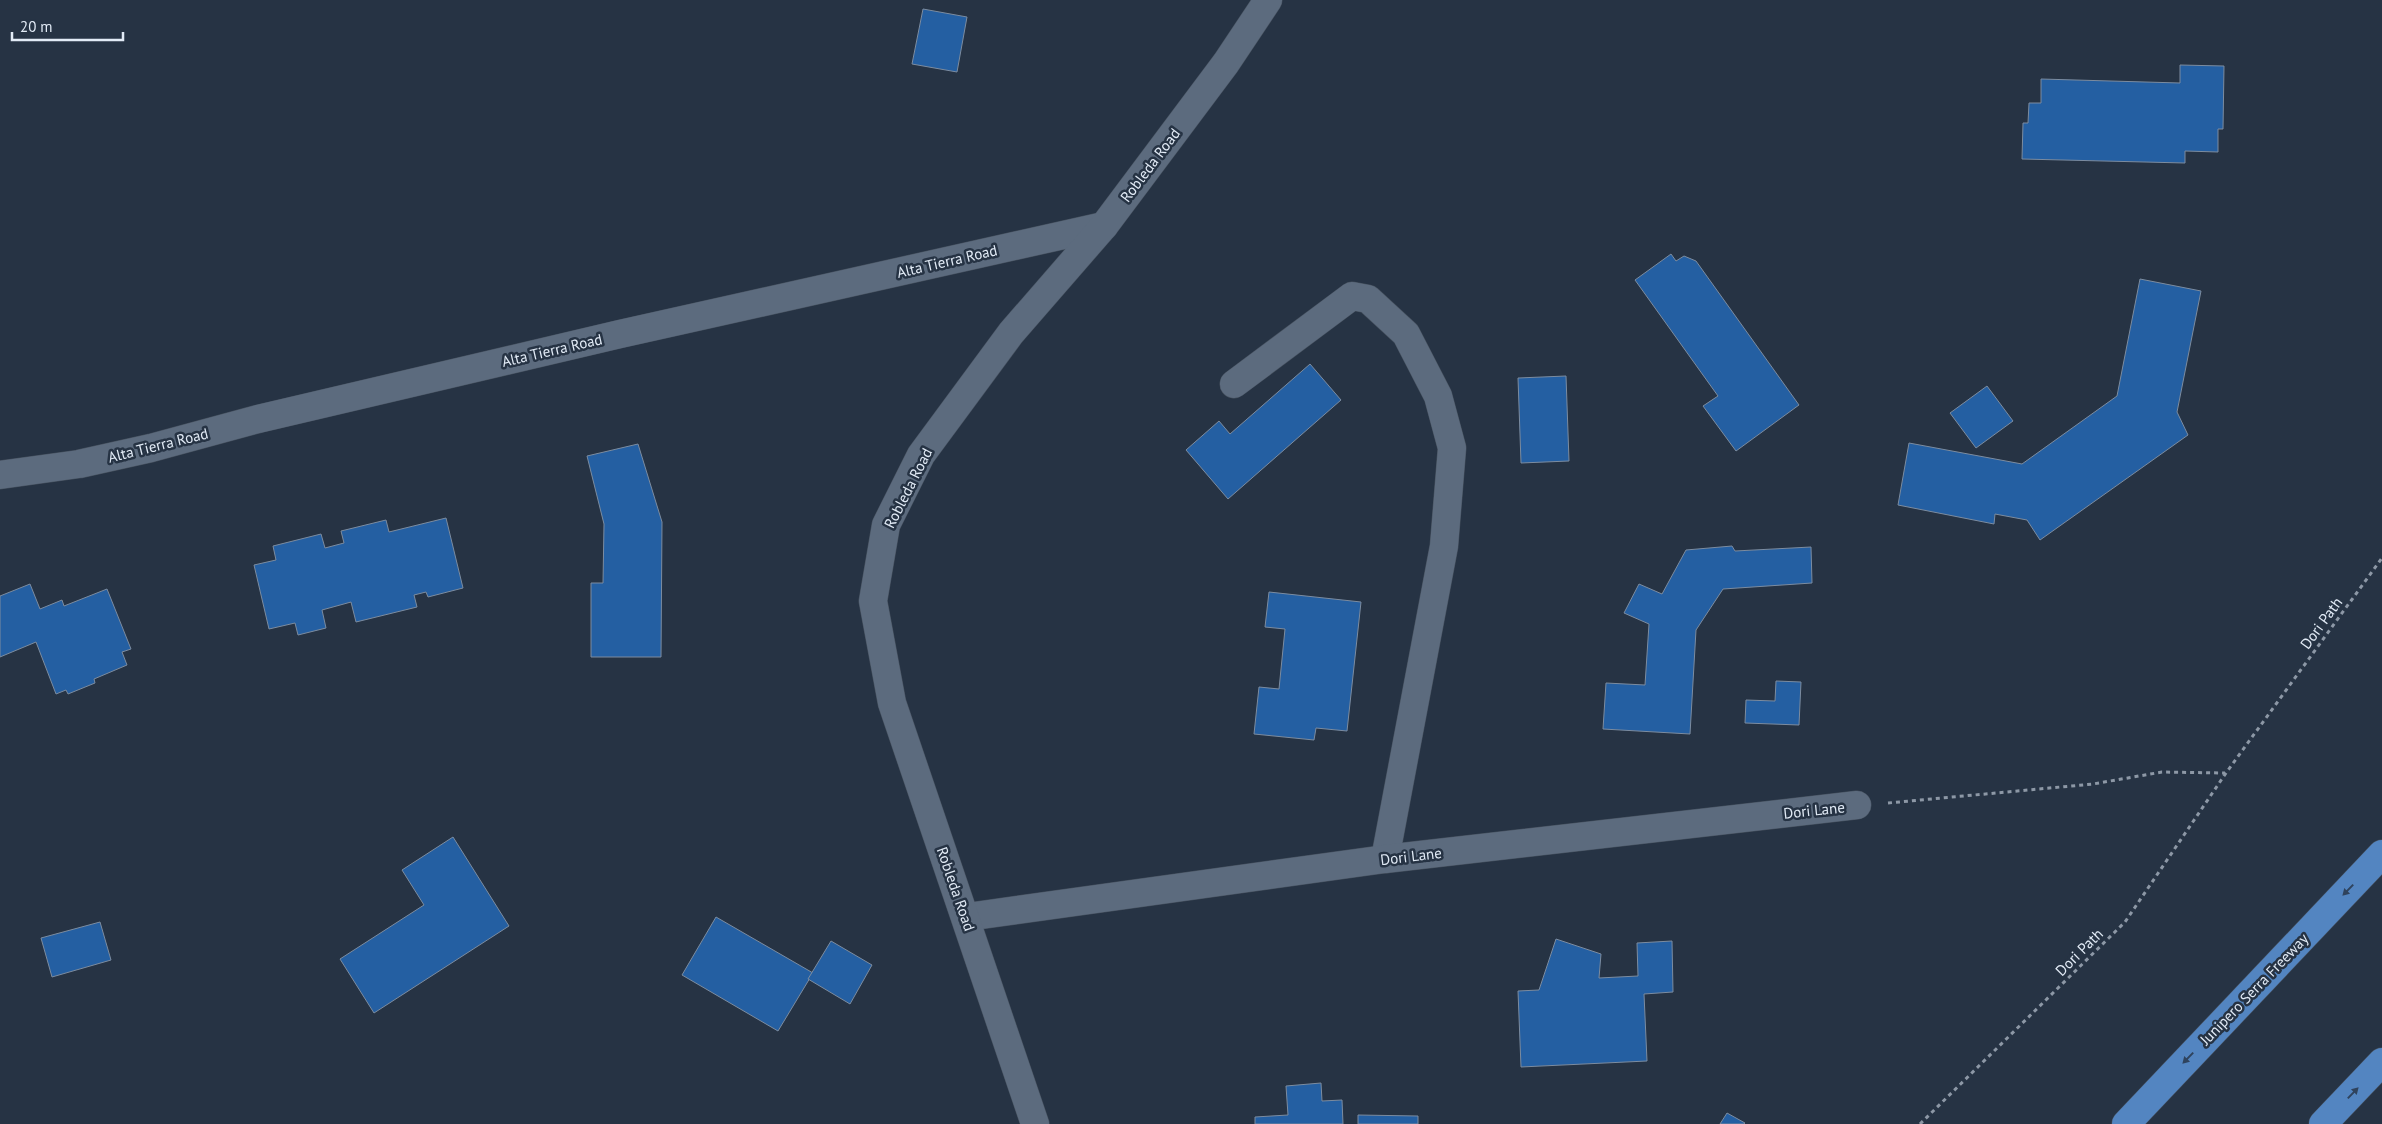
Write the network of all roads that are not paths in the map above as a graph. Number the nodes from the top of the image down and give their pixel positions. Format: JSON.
{"nodes":[{"id":1,"x":1268,"y":0,"type":"edge"},
{"id":2,"x":1104,"y":226,"type":"junction"},
{"id":3,"x":1234,"y":384,"type":"dead end"},
{"id":4,"x":0,"y":475,"type":"edge"},
{"id":5,"x":1857,"y":806,"type":"road end"},
{"id":6,"x":2382,"y":854,"type":"edge"},
{"id":7,"x":1385,"y":858,"type":"junction"},
{"id":8,"x":967,"y":917,"type":"junction"},
{"id":9,"x":2382,"y":1062,"type":"edge"},
{"id":10,"x":1035,"y":1124,"type":"edge"},
{"id":11,"x":2126,"y":1124,"type":"edge"},
{"id":12,"x":2323,"y":1124,"type":"edge"}],
"edges":[{"from":1,"to":2,"type":"street","name":"Robleda Road"},
{"from":2,"to":4,"type":"street","name":"Alta Tierra Road"},
{"from":2,"to":8,"type":"street","name":"Robleda Road"},
{"from":3,"to":7,"type":"street"},
{"from":5,"to":7,"type":"street","name":"Dori Lane"},
{"from":6,"to":11,"type":"highway","name":"Junipero Serra Freeway","one_way":true},
{"from":7,"to":8,"type":"street","name":"Dori Lane"},
{"from":8,"to":10,"type":"street","name":"Robleda Road"},
{"from":12,"to":9,"type":"highway","one_way":true}]}
